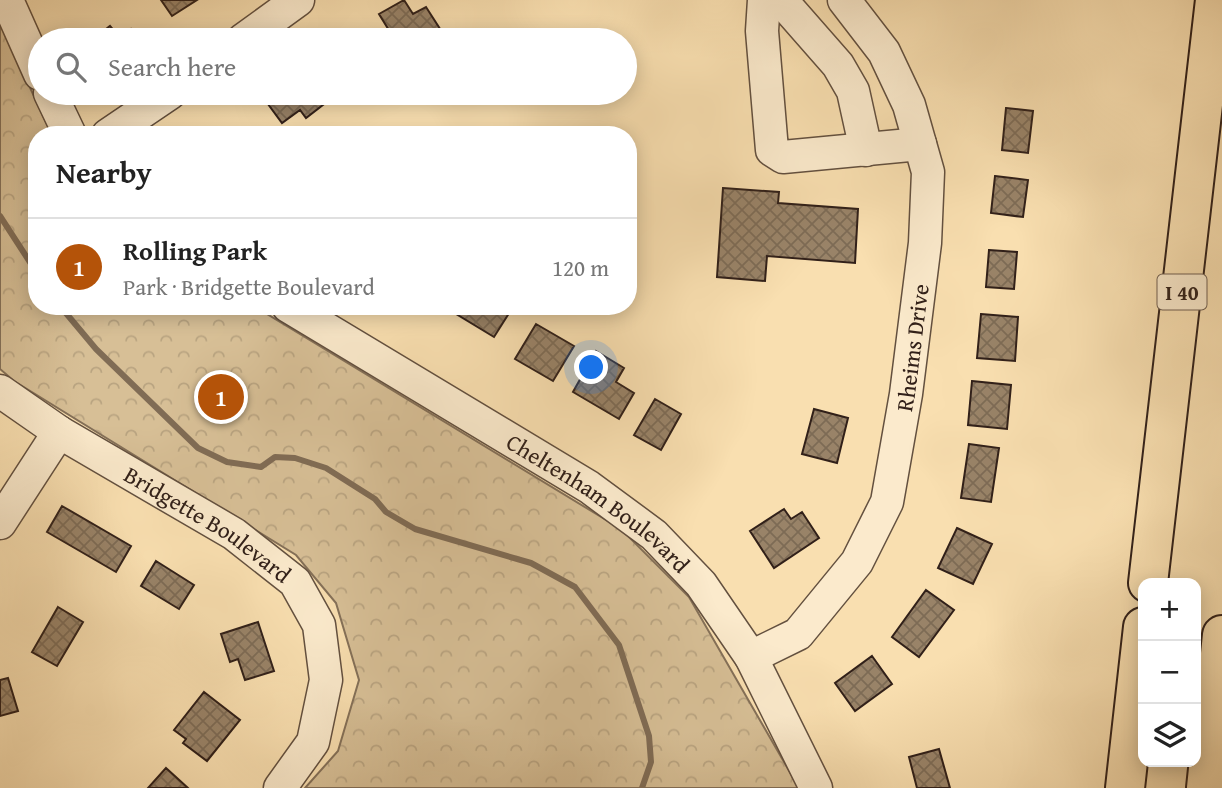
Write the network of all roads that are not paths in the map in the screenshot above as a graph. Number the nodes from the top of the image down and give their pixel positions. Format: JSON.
{"nodes":[{"id":1,"x":6,"y":0,"type":"edge"},
{"id":2,"x":298,"y":0,"type":"edge"},
{"id":3,"x":764,"y":0,"type":"edge"},
{"id":4,"x":781,"y":0,"type":"edge"},
{"id":5,"x":844,"y":0,"type":"edge"},
{"id":6,"x":1215,"y":0,"type":"edge"},
{"id":7,"x":260,"y":28,"type":"edge"},
{"id":8,"x":28,"y":48,"type":"edge"},
{"id":9,"x":56,"y":105,"type":"edge"},
{"id":10,"x":152,"y":105,"type":"edge"},
{"id":11,"x":66,"y":126,"type":"edge"},
{"id":12,"x":121,"y":126,"type":"edge"},
{"id":13,"x":920,"y":144,"type":"junction"},
{"id":14,"x":866,"y":150,"type":"junction"},
{"id":15,"x":303,"y":315,"type":"edge"},
{"id":16,"x":0,"y":391,"type":"edge"},
{"id":17,"x":59,"y":432,"type":"junction"},
{"id":18,"x":0,"y":523,"type":"edge"},
{"id":19,"x":1149,"y":578,"type":"edge"},
{"id":20,"x":1222,"y":635,"type":"edge"},
{"id":21,"x":1141,"y":641,"type":"edge"},
{"id":22,"x":751,"y":657,"type":"junction"},
{"id":23,"x":280,"y":788,"type":"edge"},
{"id":24,"x":816,"y":788,"type":"edge"},
{"id":25,"x":1125,"y":788,"type":"edge"},
{"id":26,"x":1206,"y":788,"type":"edge"}],
"edges":[{"from":1,"to":8,"type":"street"},
{"from":2,"to":7,"type":"street"},
{"from":3,"to":14,"type":"street"},
{"from":4,"to":14,"type":"street"},
{"from":5,"to":13,"type":"street","name":"Rheims Drive"},
{"from":6,"to":19,"type":"highway","number":"I 40"},
{"from":9,"to":11,"type":"street"},
{"from":10,"to":12,"type":"street"},
{"from":13,"to":14,"type":"street"},
{"from":13,"to":22,"type":"street","name":"Rheims Drive"},
{"from":15,"to":22,"type":"street","name":"Cheltenham Boulevard"},
{"from":16,"to":17,"type":"street","name":"Bridgette Boulevard"},
{"from":17,"to":18,"type":"street"},
{"from":17,"to":23,"type":"street","name":"Bridgette Boulevard"},
{"from":20,"to":26,"type":"highway"},
{"from":21,"to":25,"type":"highway"},
{"from":22,"to":24,"type":"street","name":"Cheltenham Boulevard"}]}
